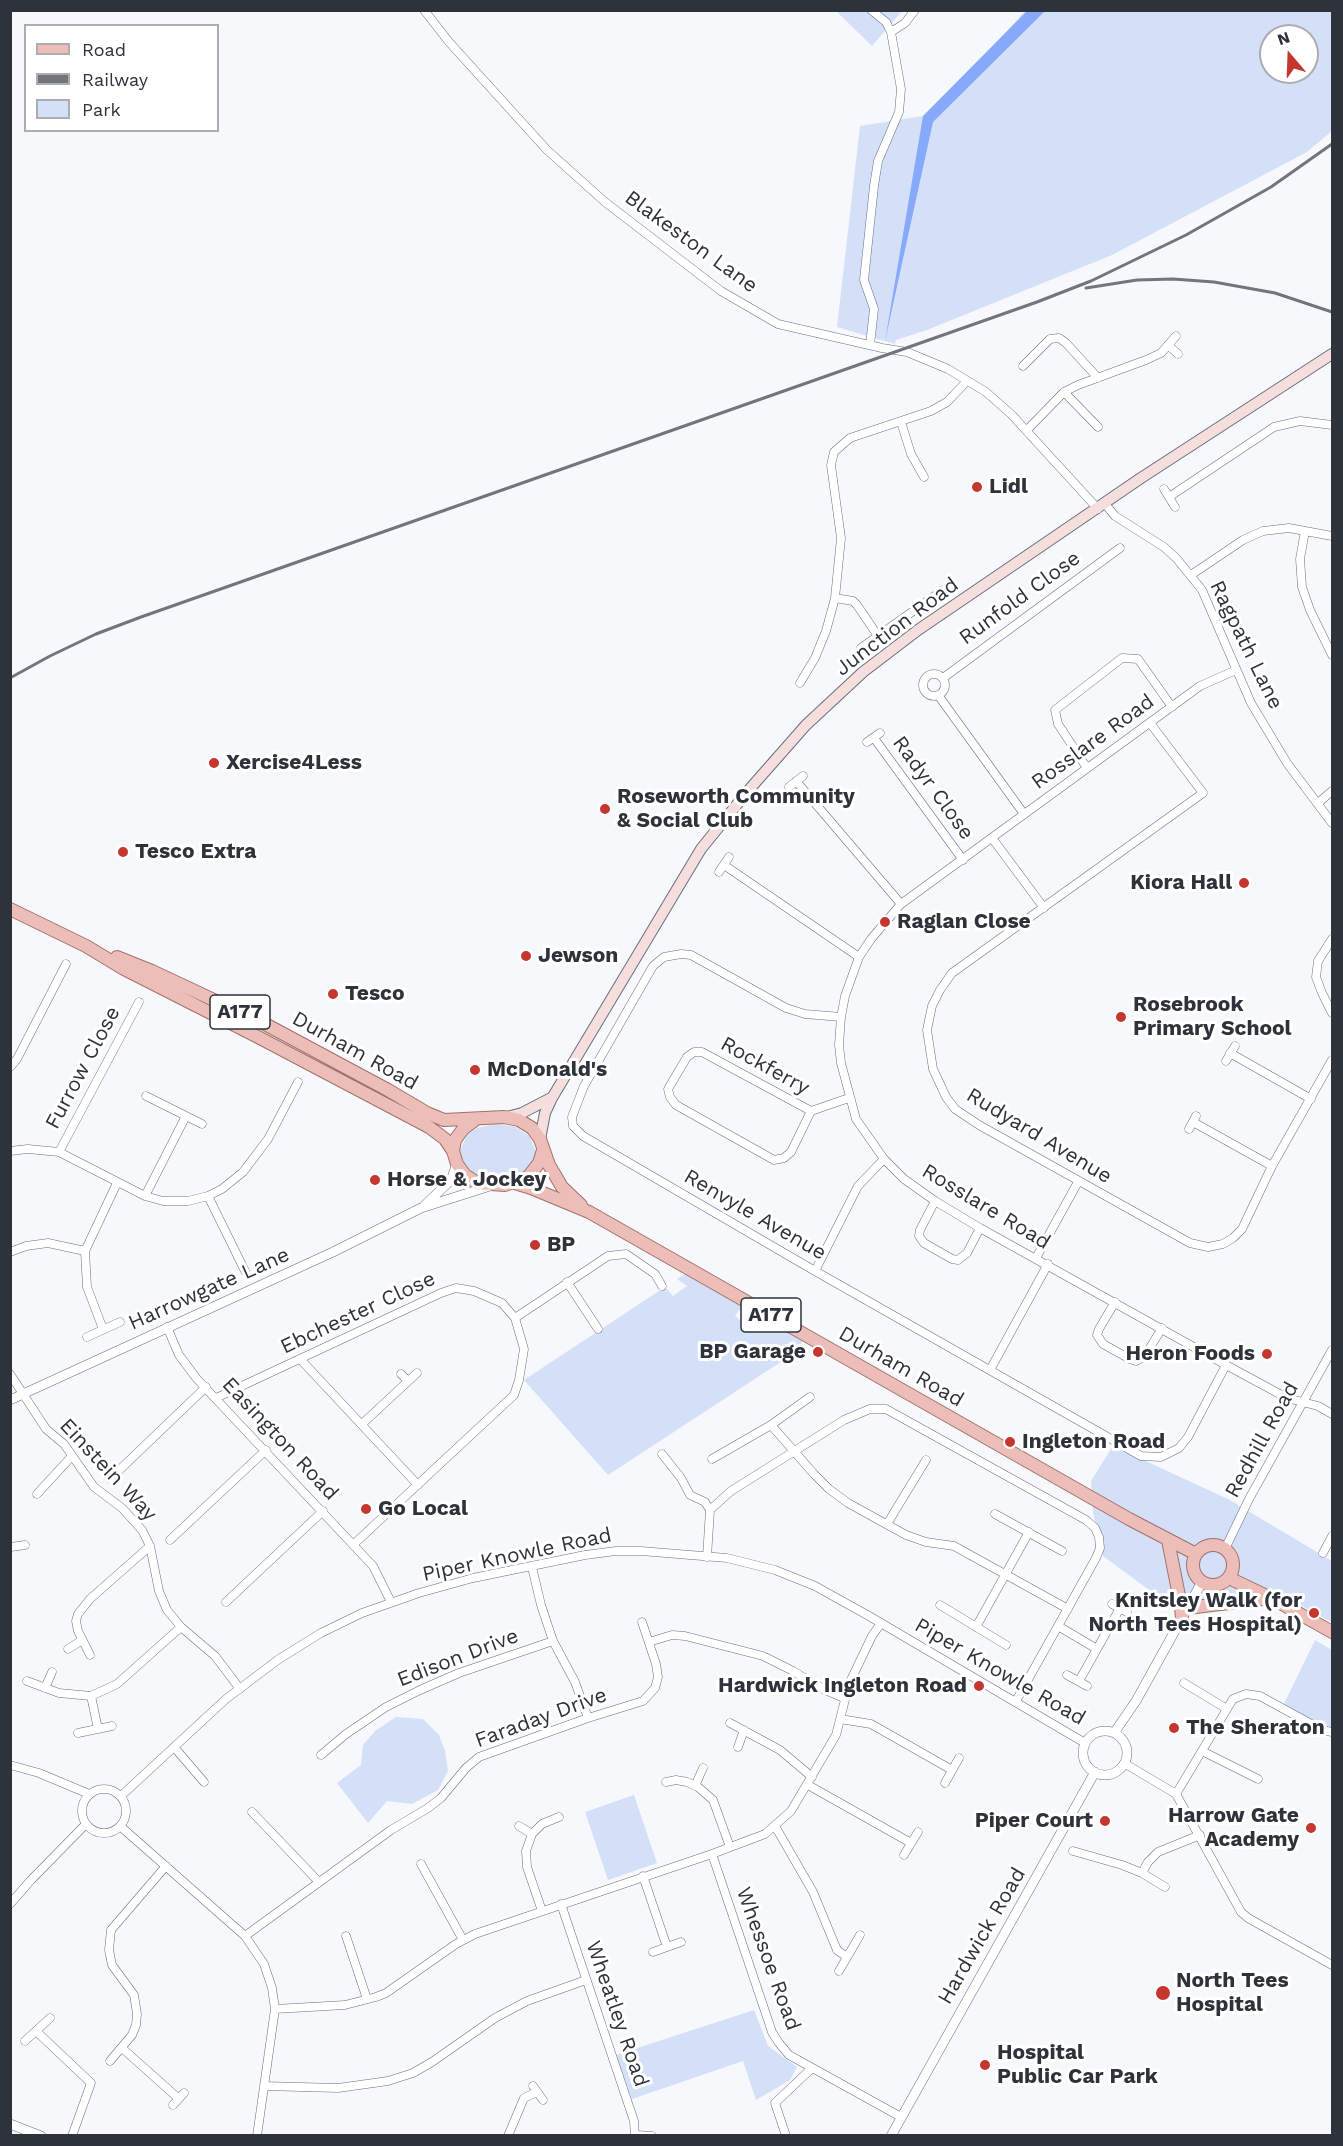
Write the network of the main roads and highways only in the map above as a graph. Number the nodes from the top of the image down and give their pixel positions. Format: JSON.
{"nodes":[{"id":1,"x":1332,"y":354,"type":"edge"},
{"id":2,"x":10,"y":909,"type":"edge"},
{"id":3,"x":86,"y":946,"type":"junction"},
{"id":4,"x":552,"y":1098,"type":"junction"},
{"id":5,"x":504,"y":1118,"type":"junction"},
{"id":6,"x":475,"y":1120,"type":"junction"},
{"id":7,"x":541,"y":1144,"type":"junction"},
{"id":8,"x":453,"y":1151,"type":"junction"},
{"id":9,"x":515,"y":1183,"type":"junction"},
{"id":10,"x":589,"y":1212,"type":"junction"},
{"id":11,"x":1168,"y":1540,"type":"junction"},
{"id":12,"x":1196,"y":1554,"type":"junction"},
{"id":13,"x":1229,"y":1578,"type":"junction"},
{"id":14,"x":1271,"y":1598,"type":"junction"},
{"id":15,"x":1332,"y":1632,"type":"edge"}],
"edges":[{"from":1,"to":4,"type":"main road","name":"Junction Road"},
{"from":2,"to":3,"type":"main road","name":"Durham Road","number":"A177"},
{"from":3,"to":6,"type":"main road","name":"Durham Road","number":"A177"},
{"from":3,"to":8,"type":"main road","name":"Durham Road","number":"A177"},
{"from":4,"to":5,"type":"main road"},
{"from":4,"to":7,"type":"main road","name":"Junction Road"},
{"from":5,"to":6,"type":"main road","name":"Durham Road"},
{"from":5,"to":7,"type":"main road","name":"Durham Road"},
{"from":6,"to":8,"type":"main road"},
{"from":7,"to":9,"type":"main road"},
{"from":7,"to":10,"type":"main road","name":"Durham Road","number":"A177"},
{"from":8,"to":9,"type":"main road","name":"Durham Road"},
{"from":9,"to":10,"type":"main road","name":"Durham Road","number":"A177"},
{"from":10,"to":11,"type":"main road","name":"Durham Road","number":"A177"},
{"from":11,"to":12,"type":"main road","name":"Durham Road","number":"A177"},
{"from":11,"to":14,"type":"main road"},
{"from":12,"to":13,"type":"main road"},
{"from":12,"to":13,"type":"main road"},
{"from":13,"to":14,"type":"main road"},
{"from":14,"to":15,"type":"main road"}]}
